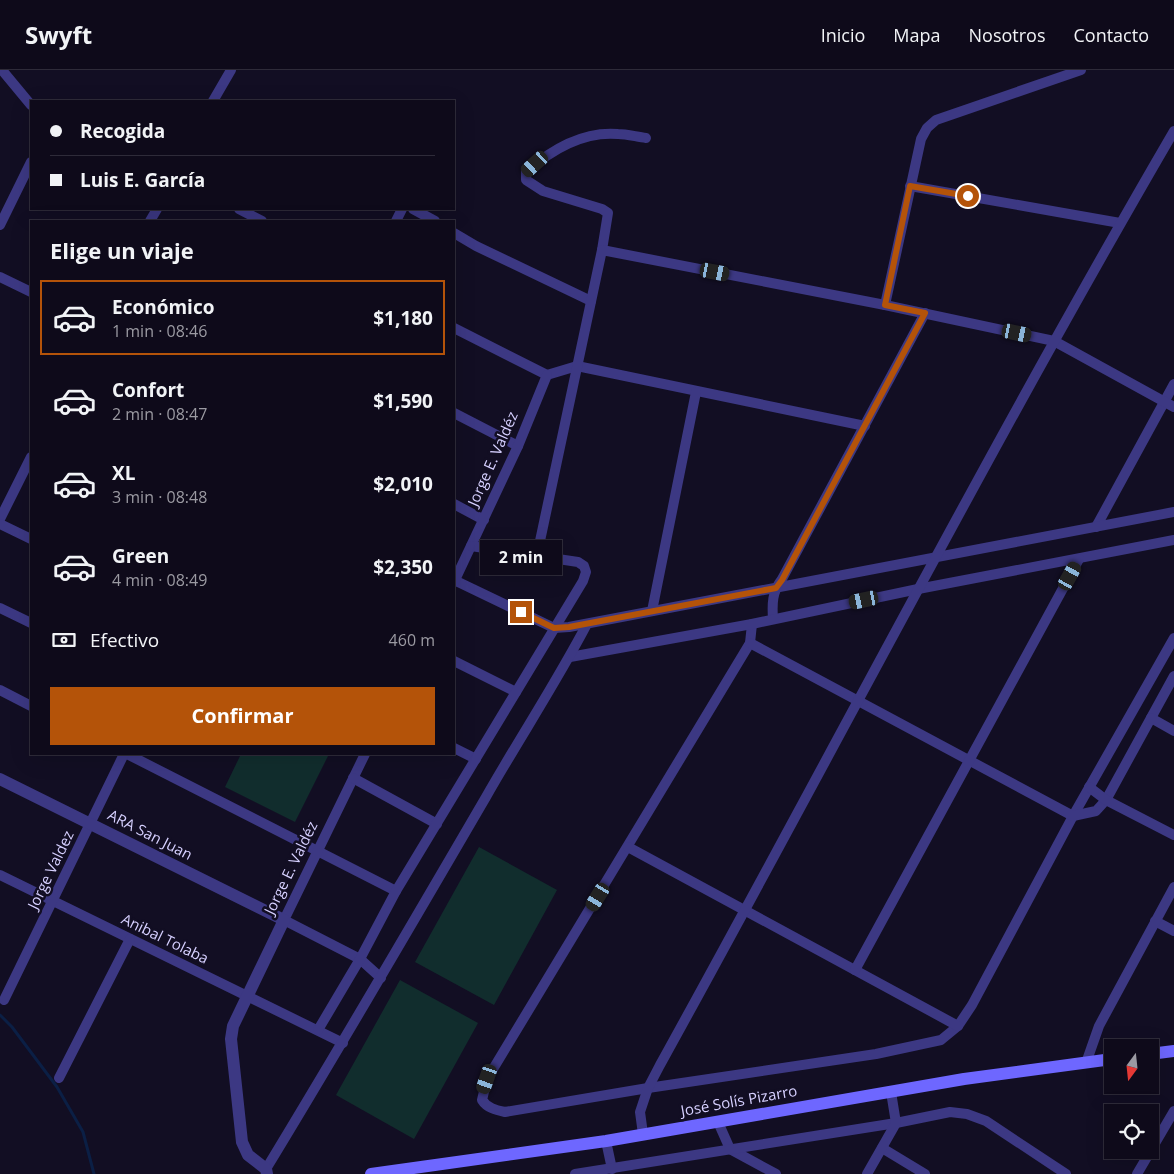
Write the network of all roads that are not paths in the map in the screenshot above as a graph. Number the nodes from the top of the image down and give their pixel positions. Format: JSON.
{"nodes":[{"id":1,"x":2,"y":70,"type":"edge"},
{"id":2,"x":231,"y":70,"type":"edge"},
{"id":3,"x":1081,"y":70,"type":"edge"},
{"id":4,"x":216,"y":100,"type":"edge"},
{"id":5,"x":30,"y":104,"type":"edge"},
{"id":6,"x":1174,"y":131,"type":"edge"},
{"id":7,"x":646,"y":138,"type":"dead end"},
{"id":8,"x":30,"y":164,"type":"edge"},
{"id":9,"x":910,"y":186,"type":"junction"},
{"id":10,"x":241,"y":210,"type":"edge"},
{"id":11,"x":415,"y":210,"type":"edge"},
{"id":12,"x":260,"y":220,"type":"edge"},
{"id":13,"x":433,"y":220,"type":"edge"},
{"id":14,"x":1120,"y":224,"type":"junction"},
{"id":15,"x":0,"y":225,"type":"edge"},
{"id":16,"x":455,"y":234,"type":"edge"},
{"id":17,"x":602,"y":250,"type":"junction"},
{"id":18,"x":0,"y":277,"type":"edge"},
{"id":19,"x":30,"y":292,"type":"edge"},
{"id":20,"x":591,"y":301,"type":"junction"},
{"id":21,"x":885,"y":305,"type":"junction"},
{"id":22,"x":925,"y":313,"type":"junction"},
{"id":23,"x":455,"y":328,"type":"edge"},
{"id":24,"x":1054,"y":341,"type":"junction"},
{"id":25,"x":578,"y":366,"type":"junction"},
{"id":26,"x":548,"y":375,"type":"junction"},
{"id":27,"x":1174,"y":384,"type":"edge"},
{"id":28,"x":696,"y":392,"type":"junction"},
{"id":29,"x":1164,"y":402,"type":"junction"},
{"id":30,"x":1174,"y":407,"type":"edge"},
{"id":31,"x":455,"y":414,"type":"edge"},
{"id":32,"x":865,"y":426,"type":"junction"},
{"id":33,"x":518,"y":446,"type":"junction"},
{"id":34,"x":30,"y":459,"type":"edge"},
{"id":35,"x":455,"y":505,"type":"edge"},
{"id":36,"x":1174,"y":512,"type":"edge"},
{"id":37,"x":0,"y":519,"type":"edge"},
{"id":38,"x":484,"y":520,"type":"junction"},
{"id":39,"x":0,"y":524,"type":"edge"},
{"id":40,"x":1096,"y":527,"type":"junction"},
{"id":41,"x":30,"y":539,"type":"edge"},
{"id":42,"x":1174,"y":540,"type":"edge"},
{"id":43,"x":471,"y":546,"type":"junction"},
{"id":44,"x":537,"y":555,"type":"junction"},
{"id":45,"x":936,"y":558,"type":"junction"},
{"id":46,"x":1079,"y":559,"type":"junction"},
{"id":47,"x":455,"y":579,"type":"edge"},
{"id":48,"x":455,"y":581,"type":"edge"},
{"id":49,"x":776,"y":588,"type":"junction"},
{"id":50,"x":918,"y":589,"type":"junction"},
{"id":51,"x":0,"y":608,"type":"edge"},
{"id":52,"x":652,"y":611,"type":"junction"},
{"id":53,"x":773,"y":619,"type":"junction"},
{"id":54,"x":30,"y":623,"type":"edge"},
{"id":55,"x":587,"y":624,"type":"junction"},
{"id":56,"x":752,"y":624,"type":"junction"},
{"id":57,"x":554,"y":628,"type":"junction"},
{"id":58,"x":1174,"y":638,"type":"edge"},
{"id":59,"x":750,"y":643,"type":"junction"},
{"id":60,"x":570,"y":657,"type":"junction"},
{"id":61,"x":455,"y":662,"type":"edge"},
{"id":62,"x":1174,"y":676,"type":"edge"},
{"id":63,"x":0,"y":690,"type":"edge"},
{"id":64,"x":516,"y":692,"type":"junction"},
{"id":65,"x":857,"y":701,"type":"junction"},
{"id":66,"x":30,"y":705,"type":"edge"},
{"id":67,"x":1151,"y":718,"type":"junction"},
{"id":68,"x":1174,"y":731,"type":"edge"},
{"id":69,"x":455,"y":749,"type":"edge"},
{"id":70,"x":125,"y":755,"type":"edge"},
{"id":71,"x":128,"y":755,"type":"edge"},
{"id":72,"x":364,"y":755,"type":"edge"},
{"id":73,"x":476,"y":760,"type":"junction"},
{"id":74,"x":969,"y":761,"type":"junction"},
{"id":75,"x":0,"y":778,"type":"edge"},
{"id":76,"x":353,"y":778,"type":"junction"},
{"id":77,"x":1089,"y":787,"type":"junction"},
{"id":78,"x":1106,"y":800,"type":"junction"},
{"id":79,"x":1073,"y":816,"type":"junction"},
{"id":80,"x":90,"y":823,"type":"junction"},
{"id":81,"x":437,"y":824,"type":"junction"},
{"id":82,"x":1174,"y":835,"type":"edge"},
{"id":83,"x":628,"y":847,"type":"junction"},
{"id":84,"x":317,"y":852,"type":"junction"},
{"id":85,"x":0,"y":875,"type":"edge"},
{"id":86,"x":1174,"y":887,"type":"edge"},
{"id":87,"x":396,"y":891,"type":"junction"},
{"id":88,"x":53,"y":900,"type":"junction"},
{"id":89,"x":745,"y":911,"type":"junction"},
{"id":90,"x":284,"y":920,"type":"junction"},
{"id":91,"x":1155,"y":921,"type":"junction"},
{"id":92,"x":1174,"y":931,"type":"edge"},
{"id":93,"x":130,"y":938,"type":"junction"},
{"id":94,"x":360,"y":959,"type":"junction"},
{"id":95,"x":855,"y":970,"type":"junction"},
{"id":96,"x":381,"y":978,"type":"junction"},
{"id":97,"x":248,"y":996,"type":"junction"},
{"id":98,"x":4,"y":1000,"type":"dead end"},
{"id":99,"x":958,"y":1026,"type":"junction"},
{"id":100,"x":318,"y":1030,"type":"junction"},
{"id":101,"x":343,"y":1043,"type":"junction"},
{"id":102,"x":1174,"y":1051,"type":"edge"},
{"id":103,"x":1159,"y":1053,"type":"edge"},
{"id":104,"x":1104,"y":1060,"type":"edge"},
{"id":105,"x":1086,"y":1063,"type":"junction"},
{"id":106,"x":60,"y":1078,"type":"dead end"},
{"id":107,"x":648,"y":1088,"type":"junction"},
{"id":108,"x":891,"y":1092,"type":"junction"},
{"id":109,"x":1174,"y":1111,"type":"edge"},
{"id":110,"x":718,"y":1122,"type":"junction"},
{"id":111,"x":896,"y":1123,"type":"junction"},
{"id":112,"x":642,"y":1134,"type":"junction"},
{"id":113,"x":606,"y":1141,"type":"junction"},
{"id":114,"x":882,"y":1148,"type":"junction"},
{"id":115,"x":730,"y":1149,"type":"junction"},
{"id":116,"x":625,"y":1167,"type":"junction"},
{"id":117,"x":416,"y":1171,"type":"edge"},
{"id":118,"x":606,"y":1171,"type":"edge"},
{"id":119,"x":267,"y":1172,"type":"edge"},
{"id":120,"x":371,"y":1174,"type":"edge"},
{"id":121,"x":575,"y":1174,"type":"edge"},
{"id":122,"x":636,"y":1174,"type":"edge"},
{"id":123,"x":776,"y":1174,"type":"edge"},
{"id":124,"x":867,"y":1174,"type":"edge"},
{"id":125,"x":925,"y":1174,"type":"edge"},
{"id":126,"x":1066,"y":1174,"type":"edge"},
{"id":127,"x":1137,"y":1174,"type":"edge"}],
"edges":[{"from":1,"to":5,"type":"street"},
{"from":2,"to":4,"type":"street"},
{"from":3,"to":9,"type":"street"},
{"from":6,"to":14,"type":"street"},
{"from":7,"to":17,"type":"street"},
{"from":8,"to":15,"type":"street"},
{"from":9,"to":14,"type":"street"},
{"from":9,"to":21,"type":"street"},
{"from":10,"to":12,"type":"street"},
{"from":11,"to":13,"type":"street"},
{"from":14,"to":24,"type":"street"},
{"from":16,"to":20,"type":"street"},
{"from":17,"to":20,"type":"street"},
{"from":17,"to":21,"type":"street"},
{"from":18,"to":19,"type":"street"},
{"from":20,"to":25,"type":"street"},
{"from":21,"to":22,"type":"street"},
{"from":22,"to":24,"type":"street"},
{"from":22,"to":32,"type":"street"},
{"from":23,"to":26,"type":"street"},
{"from":24,"to":29,"type":"street"},
{"from":24,"to":45,"type":"street"},
{"from":25,"to":26,"type":"street"},
{"from":25,"to":28,"type":"street"},
{"from":25,"to":44,"type":"street"},
{"from":26,"to":33,"type":"street","name":"Jorge E. Valdéz"},
{"from":27,"to":29,"type":"street"},
{"from":28,"to":32,"type":"street"},
{"from":28,"to":52,"type":"street"},
{"from":29,"to":30,"type":"street"},
{"from":29,"to":40,"type":"street"},
{"from":31,"to":33,"type":"street"},
{"from":32,"to":49,"type":"street"},
{"from":33,"to":38,"type":"street","name":"Jorge E. Valdéz"},
{"from":34,"to":37,"type":"street"},
{"from":35,"to":38,"type":"street"},
{"from":36,"to":40,"type":"street"},
{"from":38,"to":43,"type":"street","name":"Jorge E. Valdéz"},
{"from":39,"to":41,"type":"street"},
{"from":40,"to":45,"type":"street"},
{"from":42,"to":46,"type":"street"},
{"from":43,"to":44,"type":"street"},
{"from":43,"to":47,"type":"street","name":"Jorge E. Valdéz"},
{"from":44,"to":57,"type":"street"},
{"from":45,"to":49,"type":"street"},
{"from":45,"to":50,"type":"street"},
{"from":46,"to":50,"type":"street"},
{"from":46,"to":74,"type":"street"},
{"from":48,"to":57,"type":"street"},
{"from":49,"to":52,"type":"street"},
{"from":49,"to":53,"type":"street"},
{"from":50,"to":53,"type":"street"},
{"from":50,"to":65,"type":"street"},
{"from":51,"to":54,"type":"street"},
{"from":52,"to":55,"type":"street"},
{"from":53,"to":56,"type":"street"},
{"from":55,"to":57,"type":"street"},
{"from":55,"to":60,"type":"street"},
{"from":56,"to":59,"type":"street"},
{"from":56,"to":60,"type":"street"},
{"from":57,"to":64,"type":"street"},
{"from":58,"to":77,"type":"street"},
{"from":59,"to":65,"type":"street"},
{"from":59,"to":83,"type":"street"},
{"from":60,"to":96,"type":"street"},
{"from":61,"to":64,"type":"street"},
{"from":62,"to":67,"type":"street"},
{"from":63,"to":66,"type":"street"},
{"from":64,"to":73,"type":"street"},
{"from":65,"to":74,"type":"street"},
{"from":65,"to":89,"type":"street"},
{"from":67,"to":68,"type":"street"},
{"from":67,"to":78,"type":"street"},
{"from":69,"to":73,"type":"street"},
{"from":70,"to":80,"type":"street","name":"Jorge Valdez"},
{"from":71,"to":84,"type":"street"},
{"from":72,"to":76,"type":"street","name":"Jorge E. Valdéz"},
{"from":73,"to":81,"type":"street"},
{"from":74,"to":79,"type":"street"},
{"from":74,"to":95,"type":"street"},
{"from":75,"to":80,"type":"street","name":"ARA San Juan"},
{"from":76,"to":81,"type":"street"},
{"from":76,"to":84,"type":"street","name":"Jorge E. Valdéz"},
{"from":77,"to":78,"type":"street"},
{"from":77,"to":79,"type":"street"},
{"from":78,"to":79,"type":"street"},
{"from":78,"to":82,"type":"street"},
{"from":79,"to":99,"type":"street"},
{"from":80,"to":88,"type":"street","name":"Jorge Valdez"},
{"from":80,"to":90,"type":"street","name":"ARA San Juan"},
{"from":81,"to":87,"type":"street"},
{"from":83,"to":89,"type":"street"},
{"from":83,"to":107,"type":"street"},
{"from":84,"to":87,"type":"street"},
{"from":84,"to":90,"type":"street","name":"Jorge E. Valdéz"},
{"from":85,"to":88,"type":"street","name":"Anibal Tolaba"},
{"from":86,"to":91,"type":"street"},
{"from":87,"to":94,"type":"street"},
{"from":88,"to":93,"type":"street","name":"Anibal Tolaba"},
{"from":88,"to":98,"type":"street","name":"Jorge Valdez"},
{"from":89,"to":95,"type":"street"},
{"from":89,"to":107,"type":"street"},
{"from":90,"to":94,"type":"street"},
{"from":90,"to":97,"type":"street","name":"Jorge E. Valdéz"},
{"from":91,"to":92,"type":"street"},
{"from":91,"to":105,"type":"street"},
{"from":93,"to":97,"type":"street","name":"Anibal Tolaba"},
{"from":93,"to":106,"type":"street"},
{"from":94,"to":96,"type":"street"},
{"from":94,"to":100,"type":"street"},
{"from":95,"to":99,"type":"street"},
{"from":96,"to":101,"type":"street"},
{"from":97,"to":100,"type":"street","name":"Anibal Tolaba"},
{"from":97,"to":119,"type":"street","name":"Jorge E. Valdéz"},
{"from":99,"to":107,"type":"street"},
{"from":100,"to":101,"type":"street","name":"Anibal Tolaba"},
{"from":101,"to":119,"type":"street"},
{"from":102,"to":103,"type":"main road"},
{"from":104,"to":105,"type":"main road","name":"José Solís Pizarro"},
{"from":105,"to":108,"type":"main road","name":"José Solís Pizarro"},
{"from":107,"to":112,"type":"street"},
{"from":108,"to":110,"type":"main road","name":"José Solís Pizarro"},
{"from":108,"to":111,"type":"street"},
{"from":109,"to":127,"type":"street"},
{"from":110,"to":112,"type":"main road","name":"José Solís Pizarro"},
{"from":110,"to":115,"type":"street"},
{"from":111,"to":114,"type":"street"},
{"from":111,"to":115,"type":"street"},
{"from":111,"to":126,"type":"street"},
{"from":112,"to":113,"type":"main road","name":"José Solís Pizarro"},
{"from":113,"to":117,"type":"main road","name":"José Solís Pizarro"},
{"from":113,"to":118,"type":"street"},
{"from":114,"to":124,"type":"street"},
{"from":114,"to":125,"type":"street"},
{"from":115,"to":116,"type":"street"},
{"from":115,"to":123,"type":"street"},
{"from":116,"to":118,"type":"street"},
{"from":116,"to":122,"type":"street"},
{"from":117,"to":120,"type":"main road","name":"José Solís Pizarro"},
{"from":118,"to":121,"type":"street"}]}
